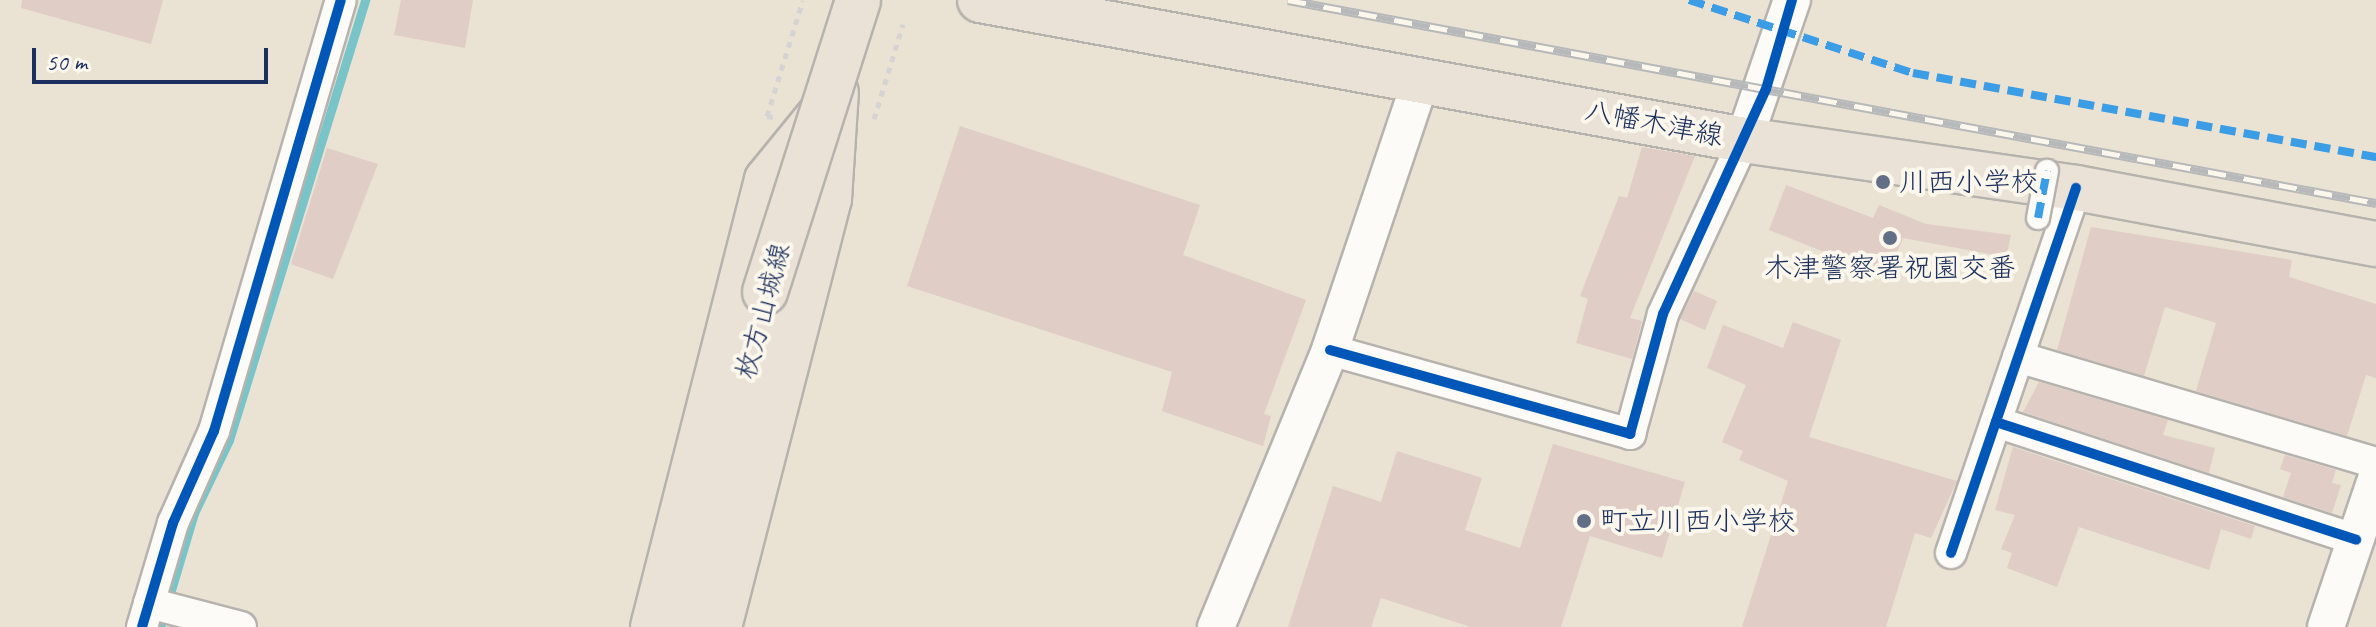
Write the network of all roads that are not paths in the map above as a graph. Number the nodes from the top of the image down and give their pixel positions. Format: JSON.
{"nodes":[{"id":1,"x":341,"y":0,"type":"edge"},
{"id":2,"x":858,"y":0,"type":"edge"},
{"id":3,"x":864,"y":0,"type":"edge"},
{"id":4,"x":980,"y":0,"type":"edge"},
{"id":5,"x":1792,"y":0,"type":"edge"},
{"id":6,"x":1421,"y":80,"type":"junction"},
{"id":7,"x":833,"y":99,"type":"junction"},
{"id":8,"x":1744,"y":140,"type":"junction"},
{"id":9,"x":2062,"y":180,"type":"junction"},
{"id":10,"x":2038,"y":218,"type":"dead end"},
{"id":11,"x":2376,"y":244,"type":"edge"},
{"id":12,"x":1330,"y":350,"type":"junction"},
{"id":13,"x":2018,"y":357,"type":"junction"},
{"id":14,"x":1996,"y":422,"type":"junction"},
{"id":15,"x":2376,"y":463,"type":"edge"},
{"id":16,"x":2376,"y":479,"type":"edge"},
{"id":17,"x":2356,"y":540,"type":"junction"},
{"id":18,"x":1951,"y":553,"type":"dead end"},
{"id":19,"x":146,"y":615,"type":"edge"},
{"id":20,"x":241,"y":627,"type":"edge"},
{"id":21,"x":653,"y":627,"type":"edge"},
{"id":22,"x":687,"y":627,"type":"edge"},
{"id":23,"x":719,"y":627,"type":"edge"},
{"id":24,"x":1216,"y":627,"type":"edge"},
{"id":25,"x":2326,"y":627,"type":"edge"}],
"edges":[{"from":1,"to":19,"type":"street"},
{"from":2,"to":22,"type":"main road","name":"枚方山城線","bridge":true},
{"from":3,"to":7,"type":"main road"},
{"from":4,"to":6,"type":"main road","name":"八幡木津線"},
{"from":5,"to":8,"type":"street"},
{"from":6,"to":8,"type":"main road","name":"八幡木津線"},
{"from":6,"to":12,"type":"street"},
{"from":7,"to":21,"type":"main road"},
{"from":7,"to":23,"type":"main road"},
{"from":8,"to":9,"type":"main road","name":"八幡木津線"},
{"from":8,"to":12,"type":"street"},
{"from":9,"to":10,"type":"street","bridge":true},
{"from":9,"to":11,"type":"main road","name":"八幡木津線"},
{"from":9,"to":13,"type":"street"},
{"from":12,"to":24,"type":"street"},
{"from":13,"to":14,"type":"street"},
{"from":13,"to":15,"type":"street"},
{"from":14,"to":17,"type":"street"},
{"from":14,"to":18,"type":"street"},
{"from":16,"to":17,"type":"street"},
{"from":17,"to":25,"type":"street"},
{"from":19,"to":20,"type":"street"}]}
